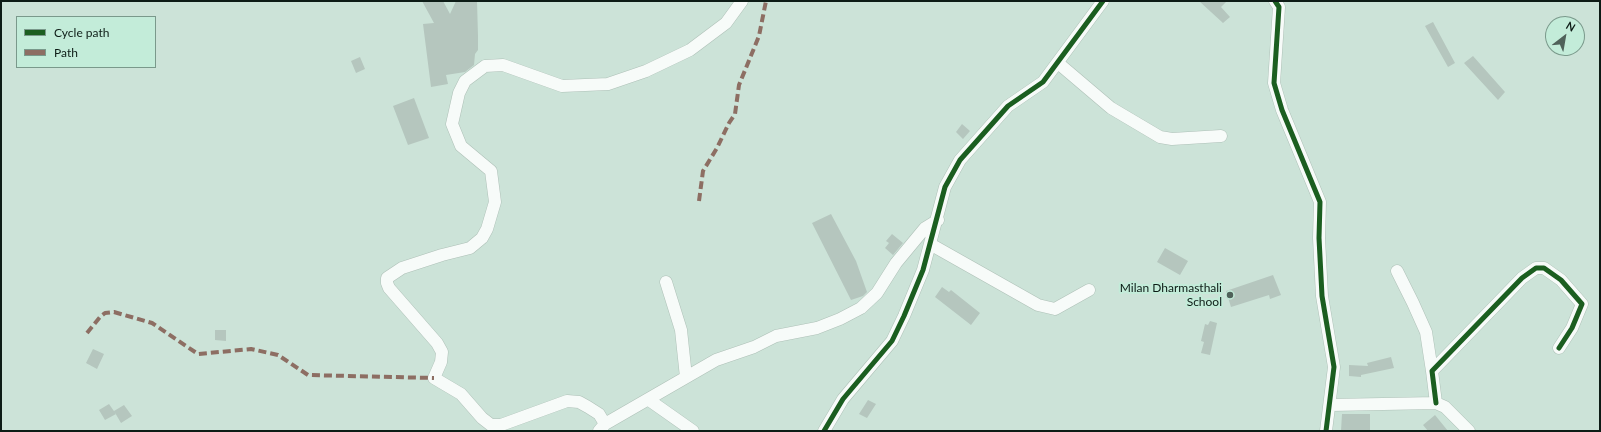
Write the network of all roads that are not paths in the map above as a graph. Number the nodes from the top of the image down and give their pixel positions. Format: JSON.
{"nodes":[{"id":1,"x":742,"y":1,"type":"edge"},
{"id":2,"x":1103,"y":1,"type":"edge"},
{"id":3,"x":1275,"y":1,"type":"edge"},
{"id":4,"x":1058,"y":63,"type":"junction"},
{"id":5,"x":1221,"y":136,"type":"dead end"},
{"id":6,"x":938,"y":220,"type":"junction"},
{"id":7,"x":930,"y":244,"type":"junction"},
{"id":8,"x":1397,"y":271,"type":"dead end"},
{"id":9,"x":666,"y":282,"type":"dead end"},
{"id":10,"x":1089,"y":290,"type":"dead end"},
{"id":11,"x":1559,"y":348,"type":"dead end"},
{"id":12,"x":1432,"y":371,"type":"junction"},
{"id":13,"x":686,"y":377,"type":"junction"},
{"id":14,"x":649,"y":400,"type":"junction"},
{"id":15,"x":1436,"y":403,"type":"junction"},
{"id":16,"x":1330,"y":405,"type":"junction"},
{"id":17,"x":602,"y":427,"type":"edge"},
{"id":18,"x":693,"y":431,"type":"edge"},
{"id":19,"x":824,"y":431,"type":"edge"},
{"id":20,"x":1326,"y":431,"type":"edge"},
{"id":21,"x":1469,"y":431,"type":"edge"}],
"edges":[{"from":1,"to":17,"type":"street"},
{"from":2,"to":4,"type":"street"},
{"from":3,"to":16,"type":"street"},
{"from":4,"to":5,"type":"street"},
{"from":4,"to":6,"type":"street"},
{"from":6,"to":7,"type":"street"},
{"from":6,"to":13,"type":"street"},
{"from":7,"to":10,"type":"street"},
{"from":7,"to":19,"type":"street"},
{"from":8,"to":12,"type":"street"},
{"from":9,"to":13,"type":"street"},
{"from":11,"to":12,"type":"street"},
{"from":12,"to":15,"type":"street"},
{"from":13,"to":14,"type":"street"},
{"from":14,"to":17,"type":"street"},
{"from":14,"to":18,"type":"street"},
{"from":15,"to":16,"type":"street"},
{"from":15,"to":21,"type":"street"},
{"from":16,"to":20,"type":"street"}]}
